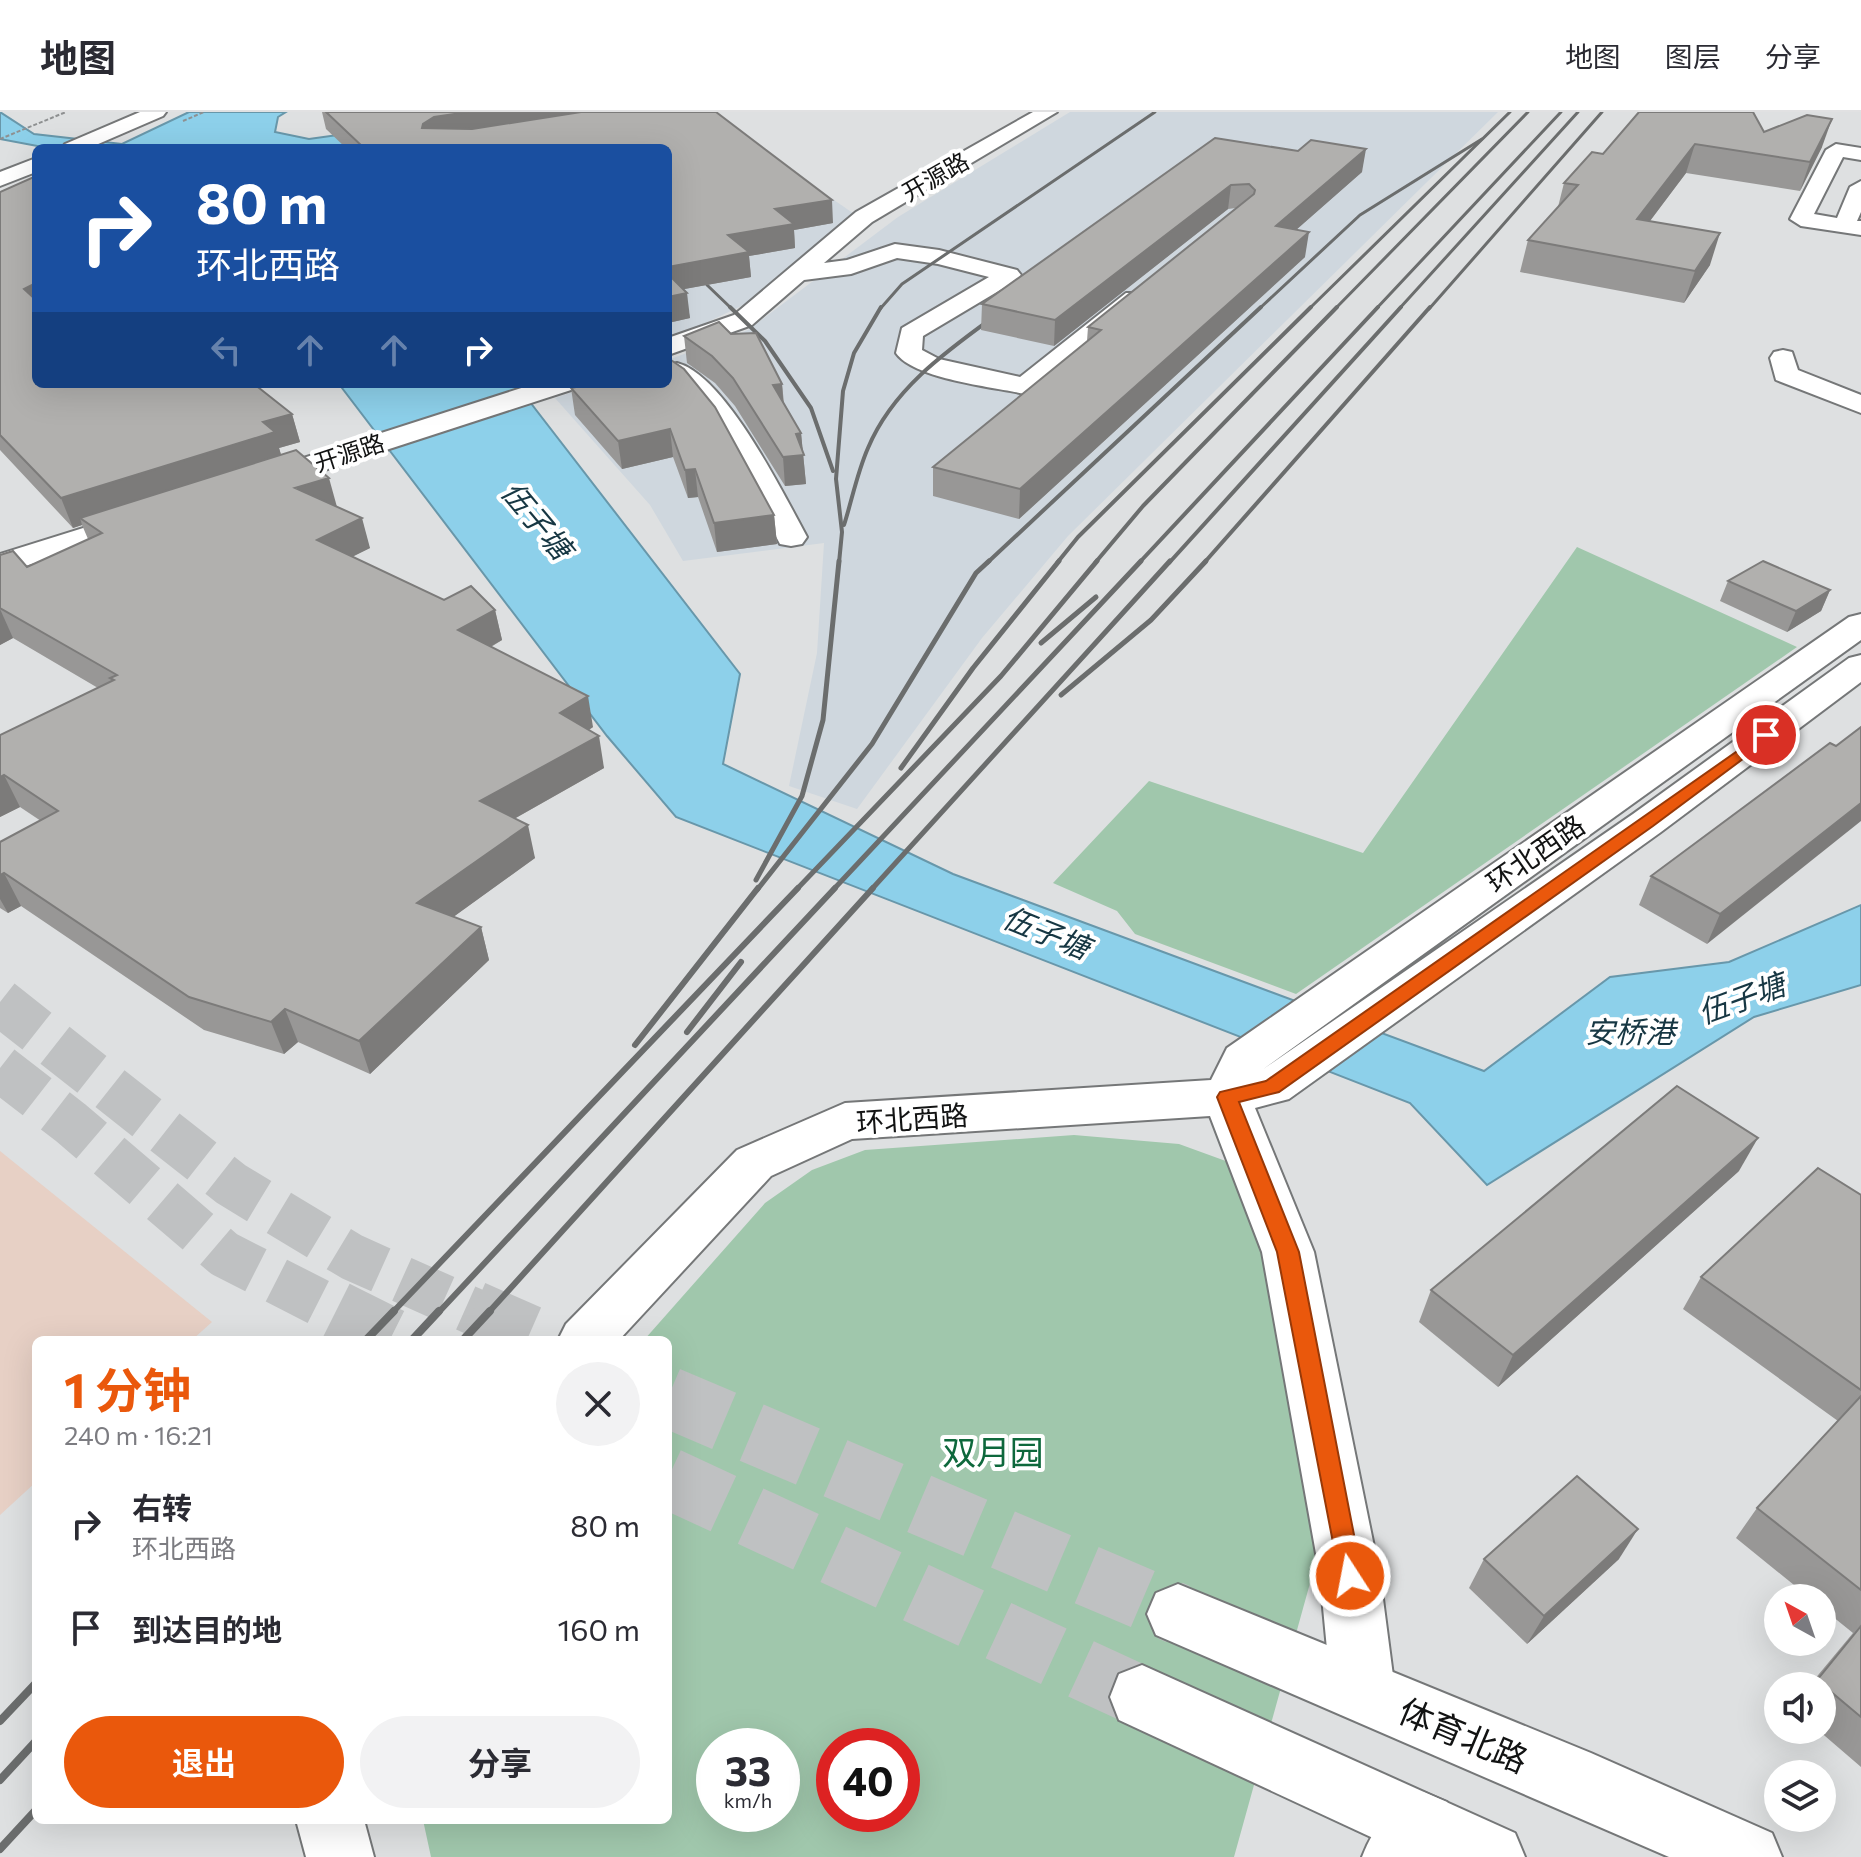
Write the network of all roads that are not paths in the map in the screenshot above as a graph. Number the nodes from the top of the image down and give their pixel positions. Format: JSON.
{"nodes":[{"id":1,"x":121,"y":112,"type":"edge"},
{"id":2,"x":156,"y":112,"type":"edge"},
{"id":3,"x":1047,"y":112,"type":"edge"},
{"id":4,"x":53,"y":144,"type":"edge"},
{"id":5,"x":81,"y":144,"type":"edge"},
{"id":6,"x":32,"y":154,"type":"edge"},
{"id":7,"x":1861,"y":154,"type":"edge"},
{"id":8,"x":32,"y":156,"type":"edge"},
{"id":9,"x":0,"y":166,"type":"edge"},
{"id":10,"x":0,"y":180,"type":"edge"},
{"id":11,"x":1861,"y":187,"type":"edge"},
{"id":12,"x":1852,"y":227,"type":"edge"},
{"id":13,"x":797,"y":274,"type":"junction"},
{"id":14,"x":1155,"y":282,"type":"edge"},
{"id":15,"x":672,"y":346,"type":"edge"},
{"id":16,"x":1783,"y":358,"type":"dead end"},
{"id":17,"x":672,"y":368,"type":"edge"},
{"id":18,"x":549,"y":388,"type":"edge"},
{"id":19,"x":1861,"y":405,"type":"edge"},
{"id":20,"x":228,"y":491,"type":"edge"},
{"id":21,"x":167,"y":511,"type":"edge"},
{"id":22,"x":791,"y":537,"type":"dead end"},
{"id":23,"x":0,"y":564,"type":"edge"},
{"id":24,"x":1861,"y":624,"type":"edge"},
{"id":25,"x":1861,"y":665,"type":"edge"},
{"id":26,"x":1362,"y":998,"type":"junction"},
{"id":27,"x":1247,"y":1081,"type":"junction"},
{"id":28,"x":589,"y":1336,"type":"edge"},
{"id":29,"x":1178,"y":1614,"type":"tunnel mouth"},
{"id":30,"x":1363,"y":1691,"type":"junction"},
{"id":31,"x":1142,"y":1697,"type":"tunnel mouth"},
{"id":32,"x":331,"y":1824,"type":"edge"},
{"id":33,"x":1410,"y":1841,"type":"edge"},
{"id":34,"x":340,"y":1857,"type":"edge"},
{"id":35,"x":1491,"y":1857,"type":"edge"},
{"id":36,"x":1748,"y":1857,"type":"edge"}],
"edges":[{"from":1,"to":4,"type":"main road"},
{"from":2,"to":5,"type":"main road"},
{"from":3,"to":13,"type":"main road","name":"开源路"},
{"from":6,"to":9,"type":"main road"},
{"from":7,"to":12,"type":"main road"},
{"from":8,"to":10,"type":"main road"},
{"from":11,"to":12,"type":"main road"},
{"from":13,"to":14,"type":"main road"},
{"from":13,"to":15,"type":"main road","name":"开源路"},
{"from":16,"to":19,"type":"main road"},
{"from":17,"to":22,"type":"main road"},
{"from":18,"to":20,"type":"main road","name":"开源路"},
{"from":21,"to":23,"type":"main road"},
{"from":24,"to":26,"type":"main road","name":"环北西路"},
{"from":25,"to":26,"type":"main road","name":"环北西路"},
{"from":26,"to":27,"type":"main road","name":"环北西路"},
{"from":27,"to":28,"type":"main road","name":"环北西路"},
{"from":27,"to":30,"type":"main road"},
{"from":29,"to":30,"type":"main road","name":"体育北路"},
{"from":30,"to":36,"type":"main road","name":"体育北路"},
{"from":31,"to":33,"type":"main road"},
{"from":32,"to":34,"type":"main road"},
{"from":33,"to":35,"type":"main road"}]}
